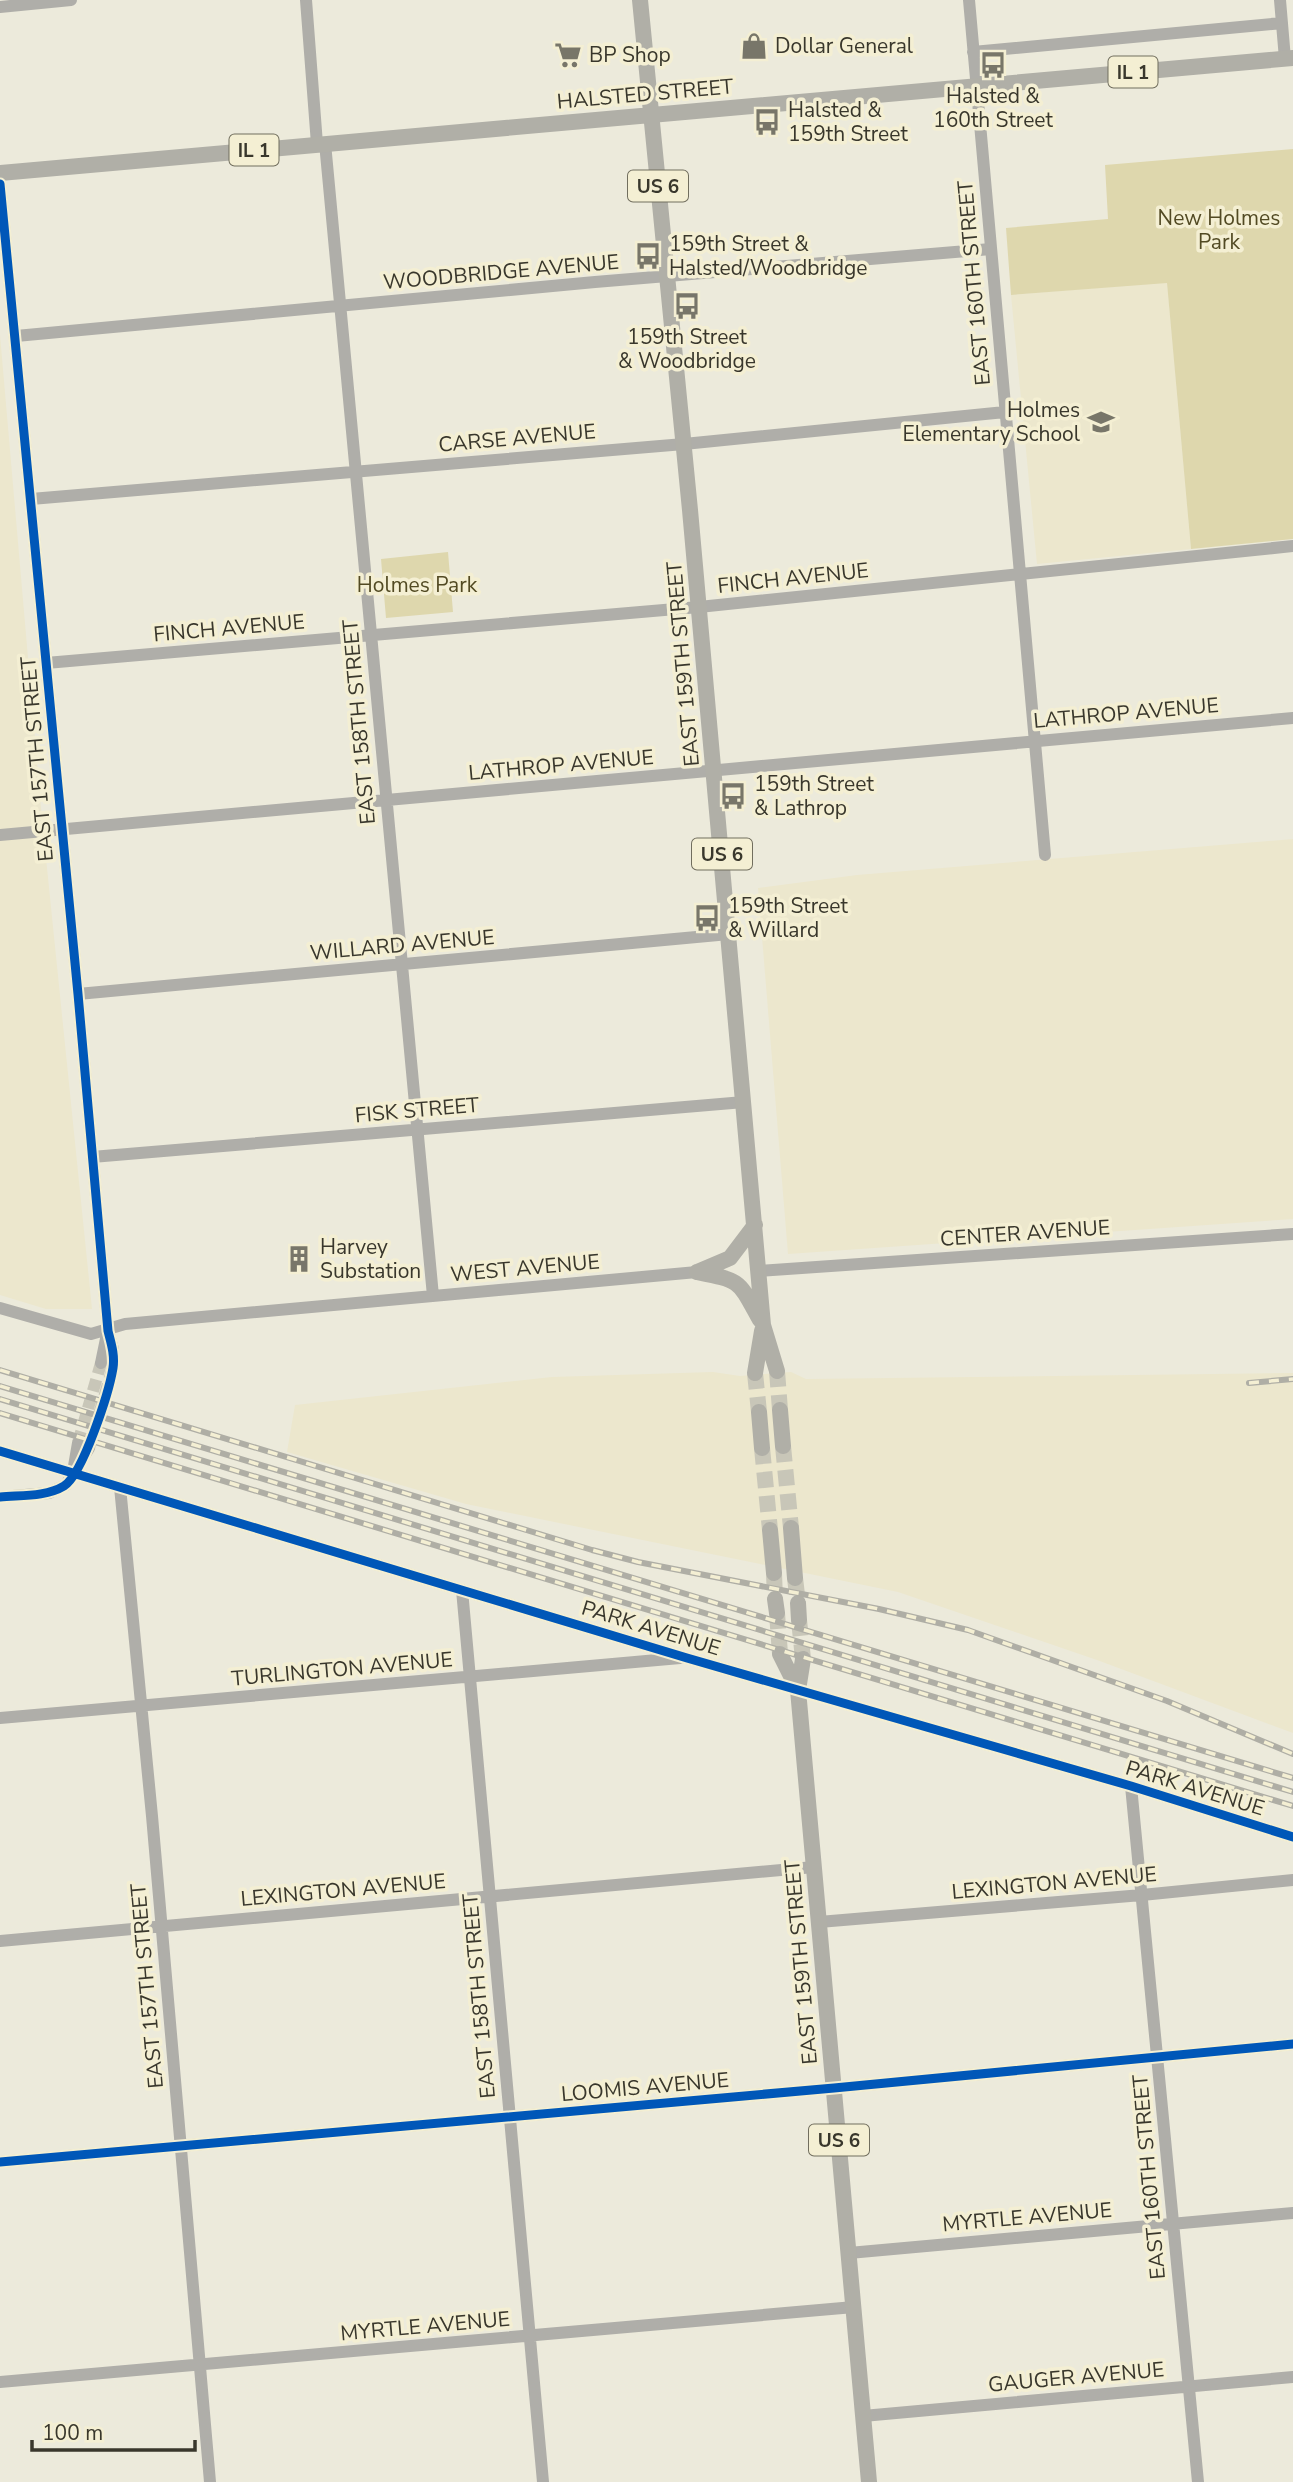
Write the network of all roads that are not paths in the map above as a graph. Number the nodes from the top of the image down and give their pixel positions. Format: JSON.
{"nodes":[{"id":1,"x":71,"y":0,"type":"edge"},
{"id":2,"x":306,"y":0,"type":"edge"},
{"id":3,"x":640,"y":0,"type":"edge"},
{"id":4,"x":969,"y":0,"type":"edge"},
{"id":5,"x":1280,"y":0,"type":"edge"},
{"id":6,"x":0,"y":6,"type":"edge"},
{"id":7,"x":1282,"y":23,"type":"junction"},
{"id":8,"x":973,"y":52,"type":"junction"},
{"id":9,"x":1289,"y":58,"type":"edge"},
{"id":10,"x":976,"y":86,"type":"junction"},
{"id":11,"x":650,"y":114,"type":"junction"},
{"id":12,"x":321,"y":144,"type":"junction"},
{"id":13,"x":0,"y":173,"type":"edge"},
{"id":14,"x":0,"y":184,"type":"edge"},
{"id":15,"x":991,"y":249,"type":"junction"},
{"id":16,"x":667,"y":277,"type":"junction"},
{"id":17,"x":339,"y":307,"type":"junction"},
{"id":18,"x":16,"y":336,"type":"junction"},
{"id":19,"x":1005,"y":412,"type":"junction"},
{"id":20,"x":684,"y":444,"type":"junction"},
{"id":21,"x":355,"y":471,"type":"junction"},
{"id":22,"x":31,"y":499,"type":"junction"},
{"id":23,"x":1293,"y":546,"type":"edge"},
{"id":24,"x":1020,"y":575,"type":"junction"},
{"id":25,"x":699,"y":607,"type":"junction"},
{"id":26,"x":370,"y":635,"type":"junction"},
{"id":27,"x":46,"y":663,"type":"junction"},
{"id":28,"x":1293,"y":718,"type":"edge"},
{"id":29,"x":1035,"y":740,"type":"junction"},
{"id":30,"x":714,"y":770,"type":"junction"},
{"id":31,"x":386,"y":800,"type":"junction"},
{"id":32,"x":61,"y":829,"type":"junction"},
{"id":33,"x":0,"y":835,"type":"edge"},
{"id":34,"x":1045,"y":855,"type":"dead end"},
{"id":35,"x":729,"y":934,"type":"junction"},
{"id":36,"x":401,"y":964,"type":"junction"},
{"id":37,"x":78,"y":994,"type":"junction"},
{"id":38,"x":744,"y":1102,"type":"junction"},
{"id":39,"x":417,"y":1129,"type":"junction"},
{"id":40,"x":92,"y":1157,"type":"junction"},
{"id":41,"x":755,"y":1225,"type":"junction"},
{"id":42,"x":1293,"y":1234,"type":"edge"},
{"id":43,"x":759,"y":1271,"type":"junction"},
{"id":44,"x":696,"y":1272,"type":"junction"},
{"id":45,"x":433,"y":1296,"type":"junction"},
{"id":46,"x":0,"y":1308,"type":"edge"},
{"id":47,"x":763,"y":1325,"type":"junction"},
{"id":48,"x":108,"y":1331,"type":"junction"},
{"id":49,"x":107,"y":1365,"type":"tunnel mouth"},
{"id":50,"x":777,"y":1371,"type":"tunnel mouth"},
{"id":51,"x":755,"y":1373,"type":"tunnel mouth"},
{"id":52,"x":780,"y":1410,"type":"tunnel mouth"},
{"id":53,"x":759,"y":1412,"type":"tunnel mouth"},
{"id":54,"x":83,"y":1445,"type":"tunnel mouth"},
{"id":55,"x":783,"y":1446,"type":"tunnel mouth"},
{"id":56,"x":762,"y":1448,"type":"tunnel mouth"},
{"id":57,"x":0,"y":1451,"type":"edge"},
{"id":58,"x":74,"y":1473,"type":"junction"},
{"id":59,"x":120,"y":1487,"type":"junction"},
{"id":60,"x":0,"y":1497,"type":"edge"},
{"id":61,"x":791,"y":1528,"type":"tunnel mouth"},
{"id":62,"x":770,"y":1530,"type":"tunnel mouth"},
{"id":63,"x":774,"y":1573,"type":"tunnel mouth"},
{"id":64,"x":795,"y":1578,"type":"tunnel mouth"},
{"id":65,"x":462,"y":1590,"type":"junction"},
{"id":66,"x":798,"y":1603,"type":"tunnel mouth"},
{"id":67,"x":799,"y":1620,"type":"tunnel mouth"},
{"id":68,"x":779,"y":1654,"type":"tunnel mouth"},
{"id":69,"x":687,"y":1658,"type":"junction"},
{"id":70,"x":803,"y":1660,"type":"tunnel mouth"},
{"id":71,"x":468,"y":1677,"type":"junction"},
{"id":72,"x":798,"y":1690,"type":"junction"},
{"id":73,"x":142,"y":1706,"type":"junction"},
{"id":74,"x":0,"y":1718,"type":"edge"},
{"id":75,"x":1131,"y":1786,"type":"junction"},
{"id":76,"x":1293,"y":1837,"type":"edge"},
{"id":77,"x":814,"y":1867,"type":"junction"},
{"id":78,"x":1293,"y":1880,"type":"edge"},
{"id":79,"x":1142,"y":1895,"type":"junction"},
{"id":80,"x":490,"y":1896,"type":"junction"},
{"id":81,"x":819,"y":1922,"type":"junction"},
{"id":82,"x":162,"y":1926,"type":"junction"},
{"id":83,"x":0,"y":1941,"type":"edge"},
{"id":84,"x":1293,"y":2044,"type":"edge"},
{"id":85,"x":1157,"y":2056,"type":"junction"},
{"id":86,"x":834,"y":2088,"type":"junction"},
{"id":87,"x":510,"y":2117,"type":"junction"},
{"id":88,"x":181,"y":2146,"type":"junction"},
{"id":89,"x":0,"y":2162,"type":"edge"},
{"id":90,"x":1293,"y":2213,"type":"edge"},
{"id":91,"x":1173,"y":2223,"type":"junction"},
{"id":92,"x":849,"y":2253,"type":"junction"},
{"id":93,"x":853,"y":2307,"type":"junction"},
{"id":94,"x":530,"y":2336,"type":"junction"},
{"id":95,"x":200,"y":2365,"type":"junction"},
{"id":96,"x":1293,"y":2377,"type":"edge"},
{"id":97,"x":0,"y":2382,"type":"edge"},
{"id":98,"x":1189,"y":2386,"type":"junction"},
{"id":99,"x":863,"y":2416,"type":"junction"},
{"id":100,"x":210,"y":2482,"type":"edge"},
{"id":101,"x":543,"y":2482,"type":"edge"},
{"id":102,"x":869,"y":2482,"type":"edge"},
{"id":103,"x":1198,"y":2482,"type":"edge"}],
"edges":[{"from":1,"to":6,"type":"street"},
{"from":2,"to":12,"type":"street","name":"EAST 158TH STREET"},
{"from":3,"to":11,"type":"main road","name":"EAST 159TH STREET","number":"US 6"},
{"from":4,"to":8,"type":"street","name":"EAST 160TH STREET"},
{"from":5,"to":7,"type":"street"},
{"from":7,"to":8,"type":"street"},
{"from":7,"to":9,"type":"street"},
{"from":8,"to":10,"type":"street","name":"EAST 160TH STREET"},
{"from":9,"to":10,"type":"main road","name":"HALSTED STREET","number":"IL 1"},
{"from":10,"to":11,"type":"main road","name":"HALSTED STREET","number":"IL 1"},
{"from":10,"to":15,"type":"street","name":"EAST 160TH STREET"},
{"from":11,"to":12,"type":"main road","name":"HALSTED STREET","number":"IL 1"},
{"from":11,"to":16,"type":"main road","name":"EAST 159TH STREET","number":"US 6"},
{"from":12,"to":13,"type":"main road","name":"HALSTED STREET","number":"IL 1"},
{"from":12,"to":17,"type":"street","name":"EAST 158TH STREET"},
{"from":14,"to":18,"type":"street","name":"EAST 157TH STREET"},
{"from":15,"to":16,"type":"street","name":"WOODBRIDGE AVENUE"},
{"from":15,"to":19,"type":"street","name":"EAST 160TH STREET"},
{"from":16,"to":17,"type":"street","name":"WOODBRIDGE AVENUE"},
{"from":16,"to":20,"type":"main road","name":"EAST 159TH STREET","number":"US 6"},
{"from":17,"to":18,"type":"street","name":"WOODBRIDGE AVENUE"},
{"from":17,"to":21,"type":"street","name":"EAST 158TH STREET"},
{"from":18,"to":22,"type":"street","name":"EAST 157TH STREET"},
{"from":19,"to":20,"type":"street","name":"CARSE AVENUE"},
{"from":19,"to":24,"type":"street","name":"EAST 160TH STREET"},
{"from":20,"to":21,"type":"street","name":"CARSE AVENUE"},
{"from":20,"to":25,"type":"main road","name":"EAST 159TH STREET","number":"US 6"},
{"from":21,"to":22,"type":"street","name":"CARSE AVENUE"},
{"from":21,"to":26,"type":"street","name":"EAST 158TH STREET"},
{"from":22,"to":27,"type":"street","name":"EAST 157TH STREET"},
{"from":23,"to":24,"type":"street","name":"FINCH AVENUE"},
{"from":24,"to":25,"type":"street","name":"FINCH AVENUE"},
{"from":24,"to":29,"type":"street","name":"EAST 160TH STREET"},
{"from":25,"to":26,"type":"street","name":"FINCH AVENUE"},
{"from":25,"to":30,"type":"main road","name":"EAST 159TH STREET","number":"US 6"},
{"from":26,"to":27,"type":"street","name":"FINCH AVENUE"},
{"from":26,"to":31,"type":"street","name":"EAST 158TH STREET"},
{"from":27,"to":32,"type":"street","name":"EAST 157TH STREET"},
{"from":28,"to":29,"type":"street","name":"LATHROP AVENUE"},
{"from":29,"to":30,"type":"street","name":"LATHROP AVENUE"},
{"from":29,"to":34,"type":"street","name":"EAST 160TH STREET"},
{"from":30,"to":31,"type":"street","name":"LATHROP AVENUE"},
{"from":30,"to":35,"type":"main road","name":"EAST 159TH STREET","number":"US 6"},
{"from":31,"to":32,"type":"street","name":"LATHROP AVENUE"},
{"from":31,"to":36,"type":"street","name":"EAST 158TH STREET"},
{"from":32,"to":33,"type":"street","name":"LATHROP AVENUE"},
{"from":32,"to":37,"type":"street","name":"EAST 157TH STREET"},
{"from":35,"to":36,"type":"street","name":"WILLARD AVENUE"},
{"from":35,"to":38,"type":"main road","name":"EAST 159TH STREET","number":"US 6"},
{"from":36,"to":37,"type":"street","name":"WILLARD AVENUE"},
{"from":36,"to":39,"type":"street","name":"EAST 158TH STREET"},
{"from":37,"to":40,"type":"street","name":"EAST 157TH STREET"},
{"from":38,"to":39,"type":"street","name":"FISK STREET"},
{"from":38,"to":41,"type":"main road","name":"EAST 159TH STREET","number":"US 6"},
{"from":39,"to":40,"type":"street","name":"FISK STREET"},
{"from":39,"to":45,"type":"street","name":"EAST 158TH STREET"},
{"from":40,"to":48,"type":"street","name":"EAST 157TH STREET"},
{"from":41,"to":43,"type":"main road","name":"EAST 159TH STREET","number":"US 6"},
{"from":41,"to":44,"type":"main road"},
{"from":42,"to":43,"type":"street","name":"CENTER AVENUE"},
{"from":43,"to":47,"type":"main road","name":"EAST 159TH STREET","number":"US 6"},
{"from":44,"to":45,"type":"street","name":"WEST AVENUE"},
{"from":44,"to":47,"type":"main road"},
{"from":45,"to":48,"type":"street","name":"WEST AVENUE"},
{"from":46,"to":48,"type":"street","name":"WEST AVENUE"},
{"from":47,"to":50,"type":"main road","name":"EAST 159TH STREET","number":"US 6"},
{"from":47,"to":51,"type":"main road","name":"EAST 159TH STREET","number":"US 6"},
{"from":48,"to":49,"type":"street","name":"EAST 157TH STREET"},
{"from":52,"to":55,"type":"main road"},
{"from":53,"to":56,"type":"main road"},
{"from":54,"to":58,"type":"street"},
{"from":57,"to":58,"type":"street","name":"PARK AVENUE"},
{"from":58,"to":59,"type":"street","name":"PARK AVENUE"},
{"from":58,"to":60,"type":"street"},
{"from":59,"to":65,"type":"street","name":"PARK AVENUE"},
{"from":59,"to":73,"type":"street","name":"EAST 157TH STREET"},
{"from":61,"to":64,"type":"main road"},
{"from":62,"to":63,"type":"main road"},
{"from":65,"to":69,"type":"street","name":"PARK AVENUE"},
{"from":65,"to":71,"type":"street","name":"EAST 158TH STREET"},
{"from":66,"to":67,"type":"main road"},
{"from":68,"to":72,"type":"main road","name":"EAST 159TH STREET","number":"US 6"},
{"from":69,"to":71,"type":"street","name":"TURLINGTON AVENUE"},
{"from":69,"to":72,"type":"street","name":"PARK AVENUE"},
{"from":70,"to":72,"type":"main road","name":"EAST 159TH STREET","number":"US 6"},
{"from":71,"to":73,"type":"street","name":"TURLINGTON AVENUE"},
{"from":71,"to":80,"type":"street","name":"EAST 158TH STREET"},
{"from":72,"to":75,"type":"street","name":"PARK AVENUE"},
{"from":72,"to":77,"type":"main road","name":"EAST 159TH STREET","number":"US 6"},
{"from":73,"to":74,"type":"street","name":"TURLINGTON AVENUE"},
{"from":73,"to":82,"type":"street","name":"EAST 157TH STREET"},
{"from":75,"to":76,"type":"street","name":"PARK AVENUE"},
{"from":75,"to":79,"type":"street","name":"EAST 160TH STREET"},
{"from":77,"to":80,"type":"street","name":"LEXINGTON AVENUE"},
{"from":77,"to":81,"type":"main road","name":"EAST 159TH STREET","number":"US 6"},
{"from":78,"to":79,"type":"street","name":"LEXINGTON AVENUE"},
{"from":79,"to":81,"type":"street","name":"LEXINGTON AVENUE"},
{"from":79,"to":85,"type":"street","name":"EAST 160TH STREET"},
{"from":80,"to":82,"type":"street","name":"LEXINGTON AVENUE"},
{"from":80,"to":87,"type":"street","name":"EAST 158TH STREET"},
{"from":81,"to":86,"type":"main road","name":"EAST 159TH STREET","number":"US 6"},
{"from":82,"to":83,"type":"street","name":"LEXINGTON AVENUE"},
{"from":82,"to":88,"type":"street","name":"EAST 157TH STREET"},
{"from":84,"to":85,"type":"street","name":"LOOMIS AVENUE"},
{"from":85,"to":86,"type":"street","name":"LOOMIS AVENUE"},
{"from":85,"to":91,"type":"street","name":"EAST 160TH STREET"},
{"from":86,"to":87,"type":"street","name":"LOOMIS AVENUE"},
{"from":86,"to":92,"type":"main road","name":"EAST 159TH STREET","number":"US 6"},
{"from":87,"to":88,"type":"street","name":"LOOMIS AVENUE"},
{"from":87,"to":94,"type":"street","name":"EAST 158TH STREET"},
{"from":88,"to":89,"type":"street","name":"LOOMIS AVENUE"},
{"from":88,"to":95,"type":"street","name":"EAST 157TH STREET"},
{"from":90,"to":91,"type":"street","name":"MYRTLE AVENUE"},
{"from":91,"to":92,"type":"street","name":"MYRTLE AVENUE"},
{"from":91,"to":98,"type":"street","name":"EAST 160TH STREET"},
{"from":92,"to":93,"type":"main road","name":"EAST 159TH STREET","number":"US 6"},
{"from":93,"to":94,"type":"street","name":"MYRTLE AVENUE"},
{"from":93,"to":99,"type":"main road","name":"EAST 159TH STREET","number":"US 6"},
{"from":94,"to":95,"type":"street","name":"MYRTLE AVENUE"},
{"from":94,"to":101,"type":"street","name":"EAST 158TH STREET"},
{"from":95,"to":97,"type":"street","name":"MYRTLE AVENUE"},
{"from":95,"to":100,"type":"street","name":"EAST 157TH STREET"},
{"from":96,"to":98,"type":"street","name":"GAUGER AVENUE"},
{"from":98,"to":99,"type":"street","name":"GAUGER AVENUE"},
{"from":98,"to":103,"type":"street","name":"EAST 160TH STREET"},
{"from":99,"to":102,"type":"main road","name":"EAST 159TH STREET","number":"US 6"}]}
